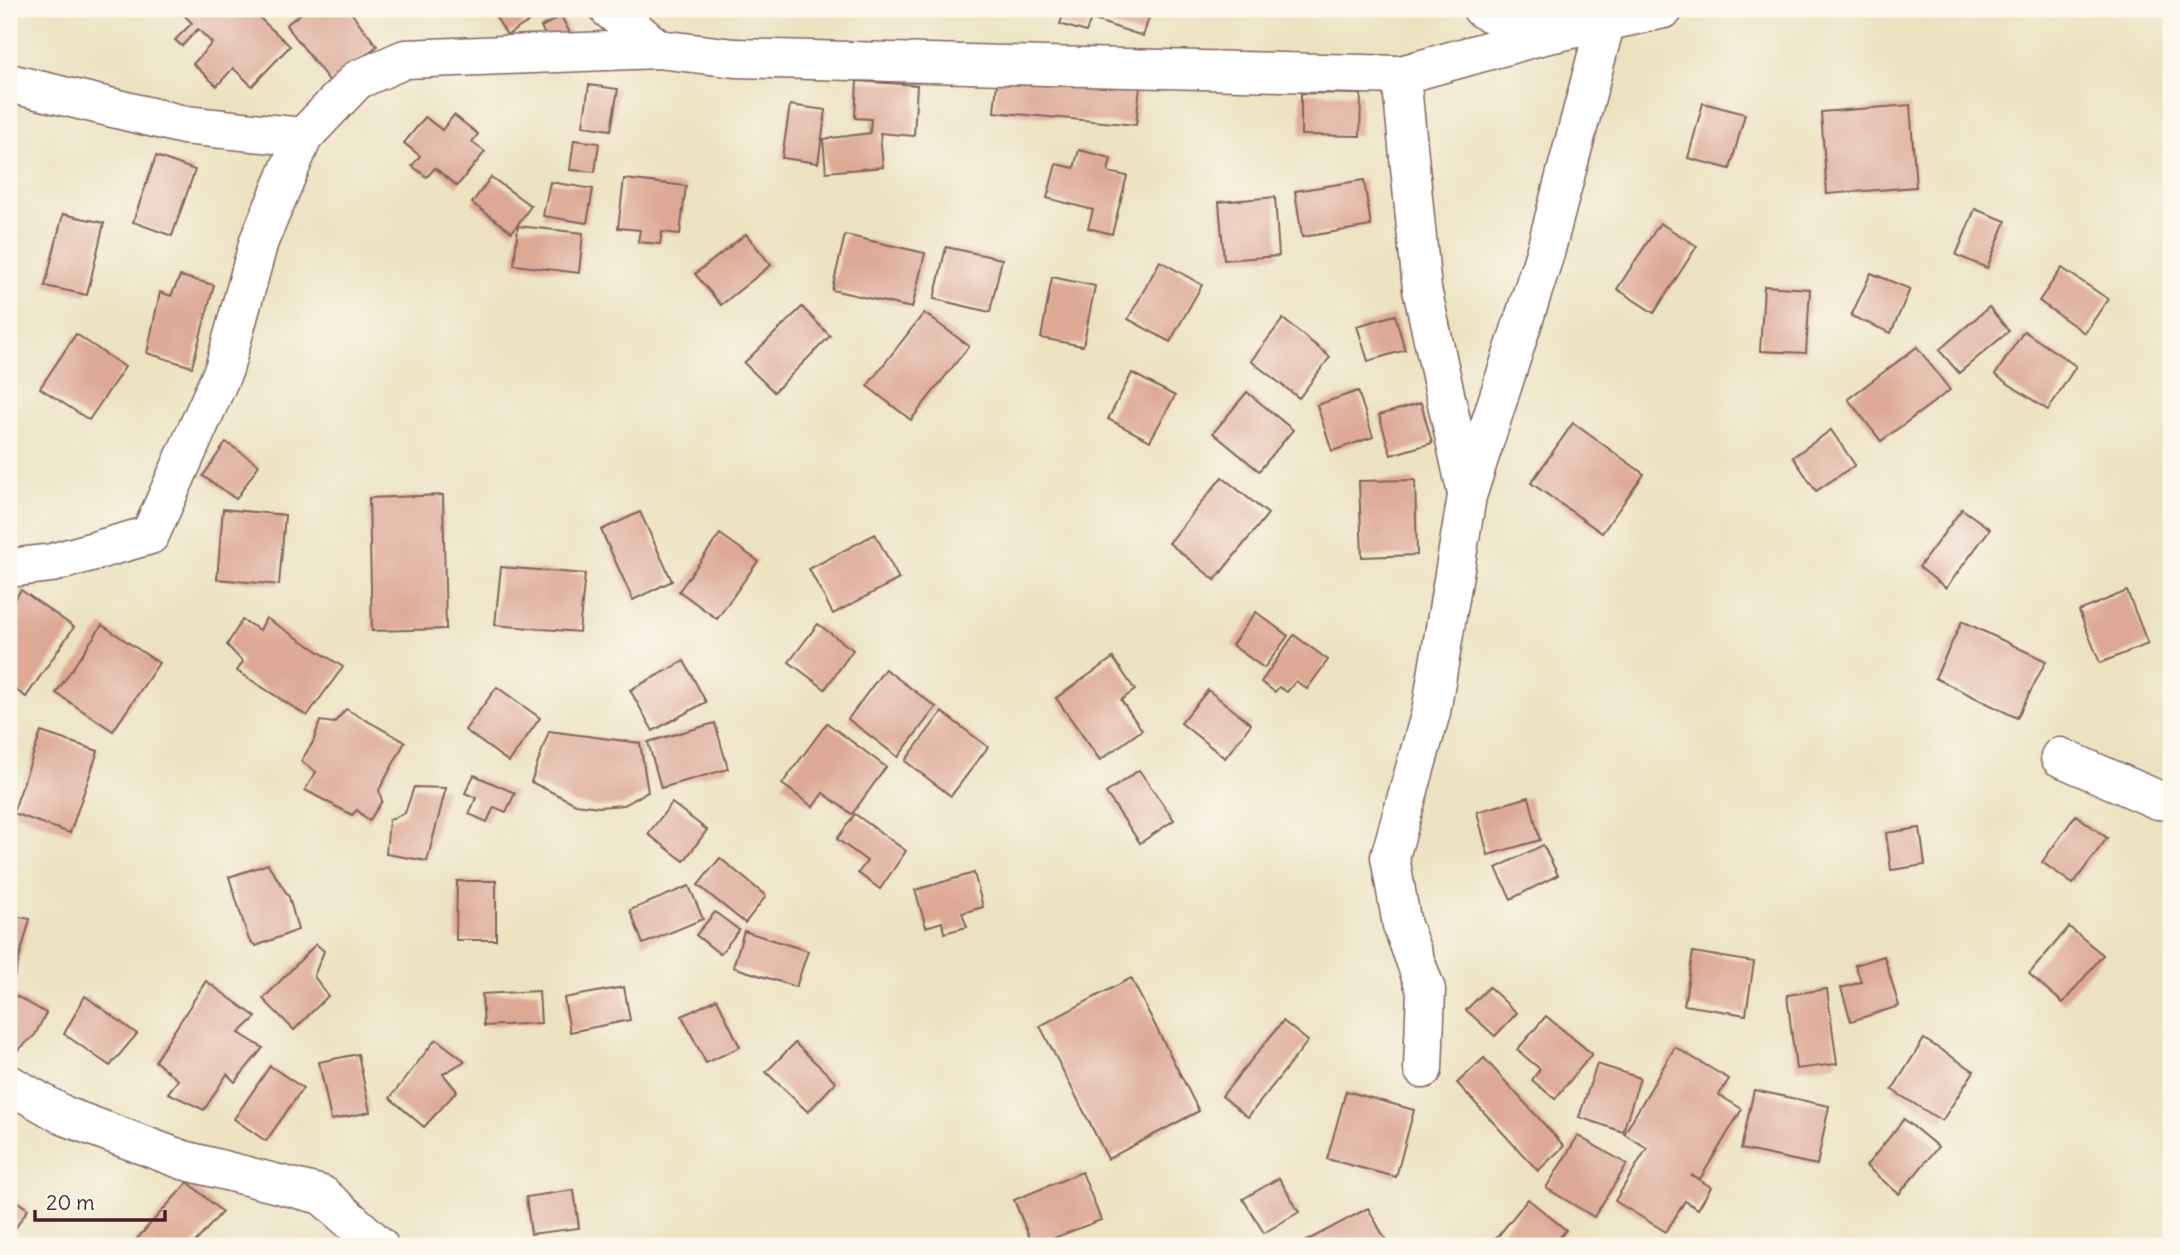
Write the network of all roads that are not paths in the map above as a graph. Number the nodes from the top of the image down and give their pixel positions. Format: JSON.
{"nodes":[{"id":1,"x":609,"y":9,"type":"edge"},
{"id":2,"x":1482,"y":9,"type":"edge"},
{"id":3,"x":1664,"y":9,"type":"edge"},
{"id":4,"x":1606,"y":21,"type":"junction"},
{"id":5,"x":1540,"y":36,"type":"junction"},
{"id":6,"x":657,"y":48,"type":"junction"},
{"id":7,"x":1401,"y":75,"type":"junction"},
{"id":8,"x":9,"y":83,"type":"edge"},
{"id":9,"x":303,"y":136,"type":"junction"},
{"id":10,"x":1467,"y":496,"type":"junction"},
{"id":11,"x":9,"y":568,"type":"edge"},
{"id":12,"x":2060,"y":757,"type":"dead end"},
{"id":13,"x":2171,"y":801,"type":"edge"},
{"id":14,"x":1423,"y":1069,"type":"dead end"},
{"id":15,"x":9,"y":1084,"type":"edge"},
{"id":16,"x":379,"y":1246,"type":"edge"}],
"edges":[{"from":1,"to":6,"type":"street"},
{"from":2,"to":5,"type":"street"},
{"from":3,"to":4,"type":"street"},
{"from":4,"to":5,"type":"street"},
{"from":4,"to":10,"type":"street"},
{"from":5,"to":7,"type":"street"},
{"from":6,"to":7,"type":"street"},
{"from":6,"to":9,"type":"street"},
{"from":7,"to":10,"type":"street"},
{"from":8,"to":9,"type":"street"},
{"from":9,"to":11,"type":"street"},
{"from":10,"to":14,"type":"street"},
{"from":12,"to":13,"type":"street"},
{"from":15,"to":16,"type":"street"}]}
